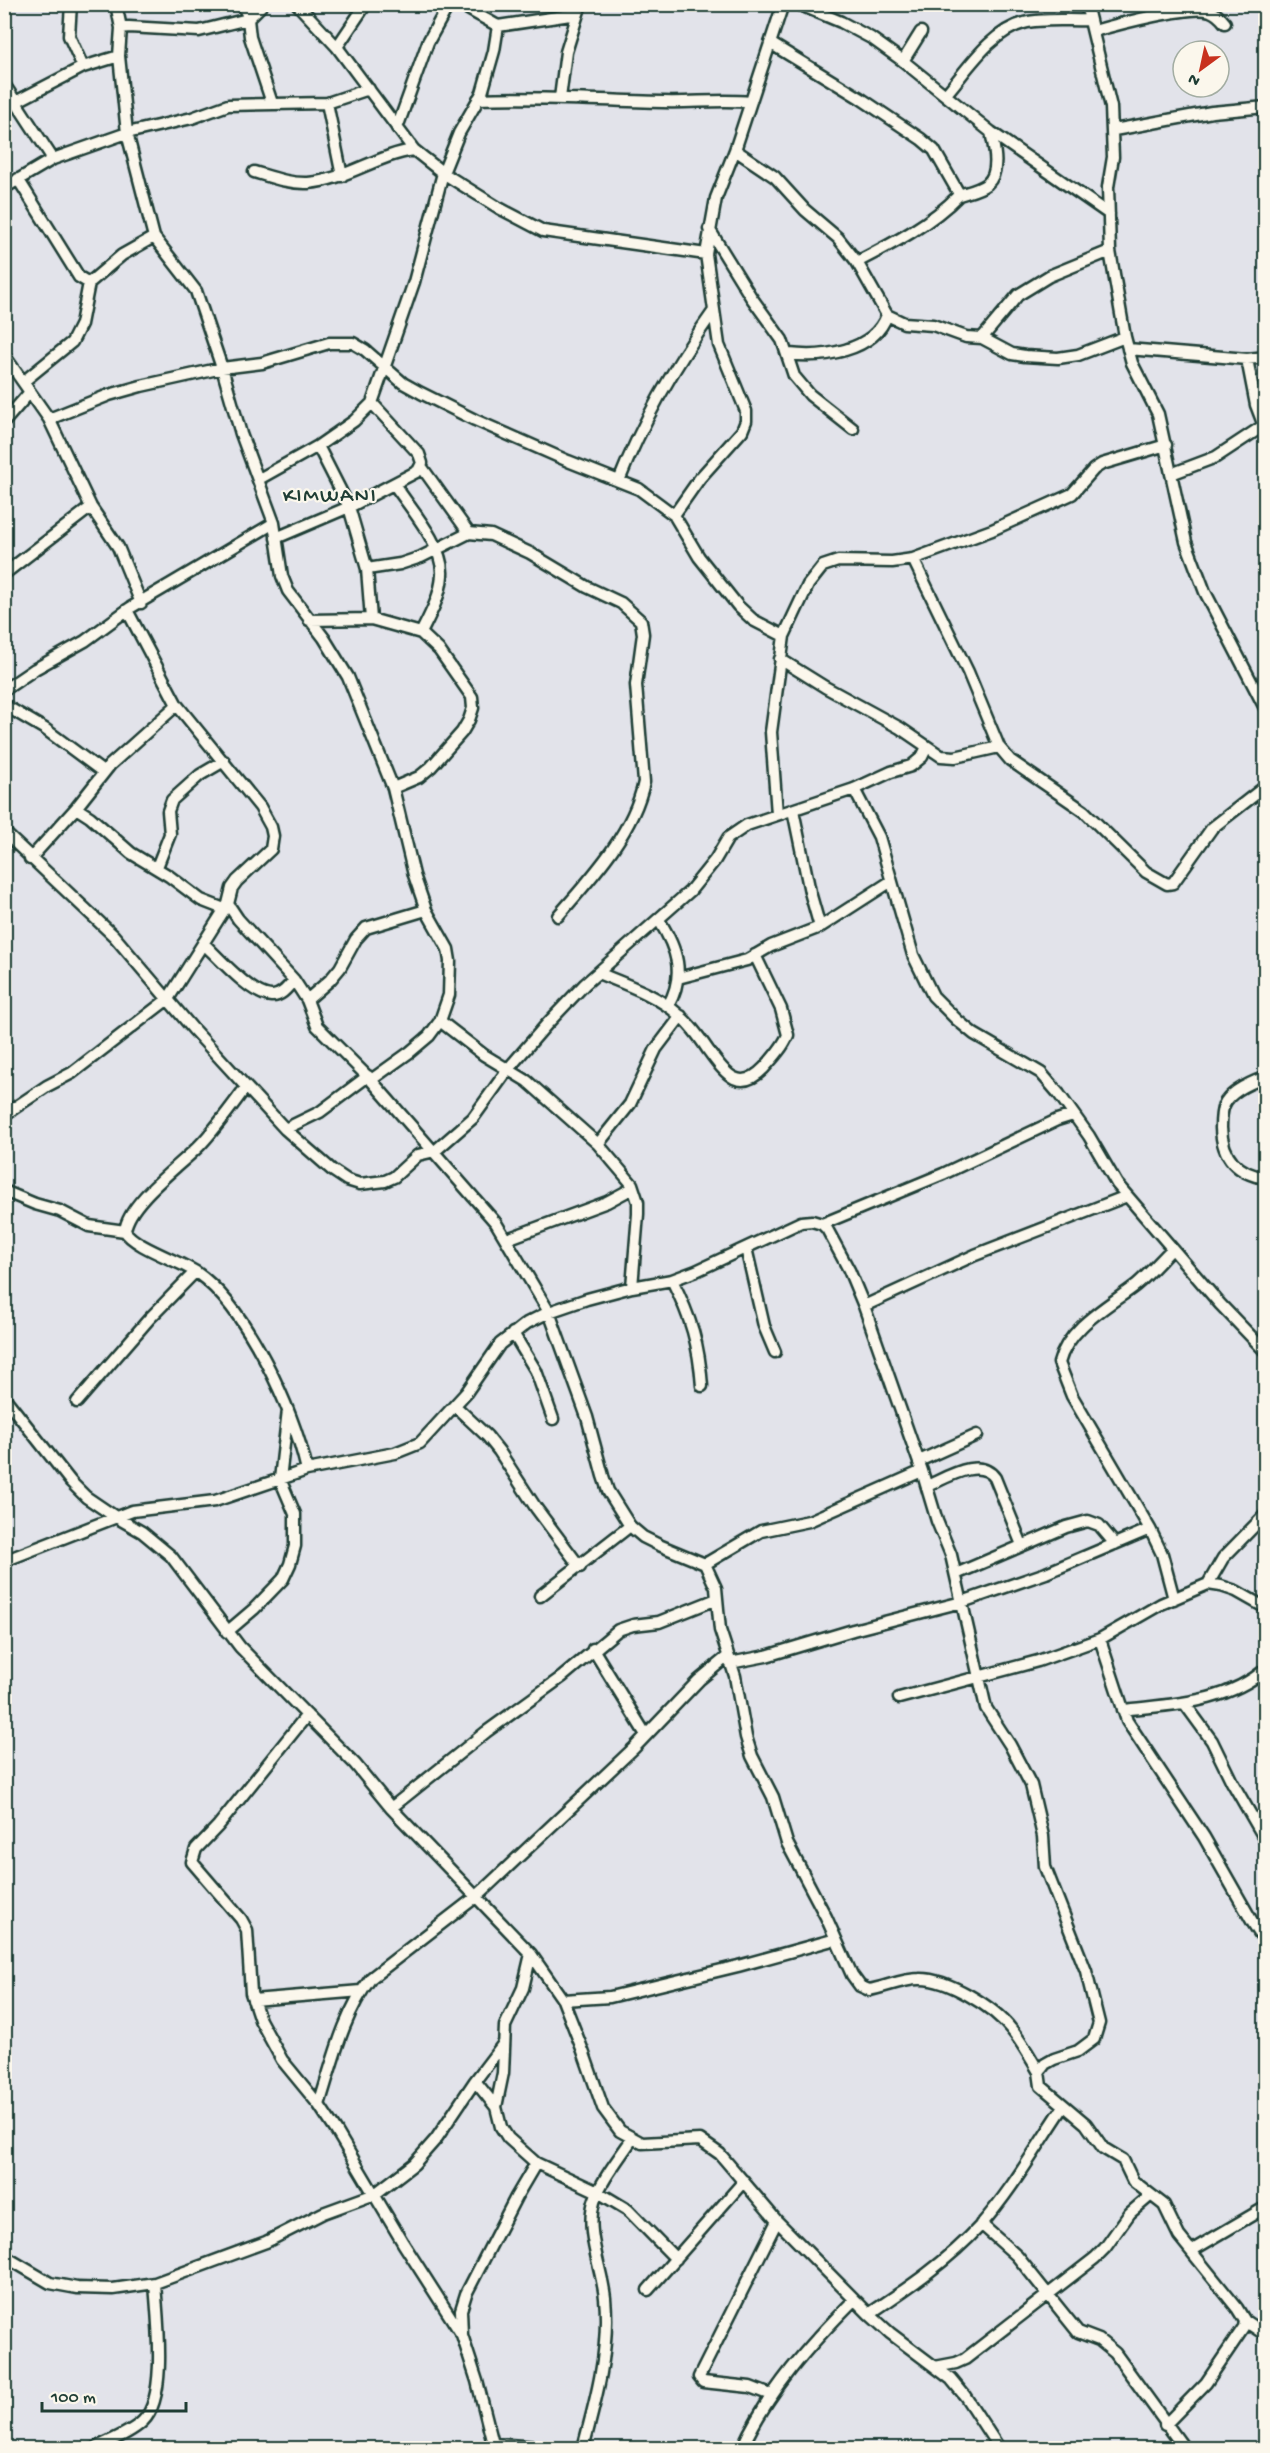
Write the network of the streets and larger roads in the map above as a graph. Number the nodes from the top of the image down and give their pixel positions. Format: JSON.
{"nodes":[{"id":1,"x":71,"y":4,"type":"edge"},
{"id":2,"x":116,"y":4,"type":"edge"},
{"id":3,"x":242,"y":4,"type":"edge"},
{"id":4,"x":263,"y":4,"type":"edge"},
{"id":5,"x":297,"y":4,"type":"edge"},
{"id":6,"x":366,"y":4,"type":"edge"},
{"id":7,"x":449,"y":4,"type":"edge"},
{"id":8,"x":459,"y":4,"type":"edge"},
{"id":9,"x":783,"y":4,"type":"edge"},
{"id":10,"x":798,"y":4,"type":"edge"},
{"id":11,"x":1086,"y":4,"type":"edge"},
{"id":12,"x":579,"y":9,"type":"edge"},
{"id":13,"x":248,"y":19,"type":"junction"},
{"id":14,"x":1225,"y":22,"type":"dead end"},
{"id":15,"x":498,"y":26,"type":"junction"},
{"id":16,"x":1092,"y":26,"type":"junction"},
{"id":17,"x":121,"y":28,"type":"junction"},
{"id":18,"x":921,"y":32,"type":"dead end"},
{"id":19,"x":770,"y":43,"type":"junction"},
{"id":20,"x":336,"y":47,"type":"junction"},
{"id":21,"x":119,"y":56,"type":"junction"},
{"id":22,"x":903,"y":61,"type":"junction"},
{"id":23,"x":82,"y":67,"type":"junction"},
{"id":24,"x":4,"y":84,"type":"edge"},
{"id":25,"x":369,"y":89,"type":"junction"},
{"id":26,"x":946,"y":94,"type":"junction"},
{"id":27,"x":560,"y":98,"type":"junction"},
{"id":28,"x":478,"y":99,"type":"junction"},
{"id":29,"x":16,"y":102,"type":"junction"},
{"id":30,"x":750,"y":102,"type":"junction"},
{"id":31,"x":272,"y":103,"type":"junction"},
{"id":32,"x":327,"y":103,"type":"junction"},
{"id":33,"x":1266,"y":107,"type":"edge"},
{"id":34,"x":4,"y":108,"type":"edge"},
{"id":35,"x":397,"y":128,"type":"junction"},
{"id":36,"x":1114,"y":130,"type":"junction"},
{"id":37,"x":991,"y":132,"type":"junction"},
{"id":38,"x":127,"y":133,"type":"junction"},
{"id":39,"x":414,"y":150,"type":"junction"},
{"id":40,"x":735,"y":150,"type":"junction"},
{"id":41,"x":53,"y":159,"type":"junction"},
{"id":42,"x":254,"y":172,"type":"dead end"},
{"id":43,"x":443,"y":173,"type":"junction"},
{"id":44,"x":342,"y":176,"type":"junction"},
{"id":45,"x":18,"y":179,"type":"junction"},
{"id":46,"x":4,"y":188,"type":"edge"},
{"id":47,"x":959,"y":195,"type":"junction"},
{"id":48,"x":1109,"y":214,"type":"junction"},
{"id":49,"x":709,"y":229,"type":"junction"},
{"id":50,"x":154,"y":237,"type":"junction"},
{"id":51,"x":1110,"y":251,"type":"junction"},
{"id":52,"x":706,"y":254,"type":"junction"},
{"id":53,"x":857,"y":262,"type":"junction"},
{"id":54,"x":90,"y":283,"type":"junction"},
{"id":55,"x":713,"y":312,"type":"junction"},
{"id":56,"x":887,"y":315,"type":"junction"},
{"id":57,"x":982,"y":338,"type":"junction"},
{"id":58,"x":1125,"y":338,"type":"junction"},
{"id":59,"x":1128,"y":349,"type":"junction"},
{"id":60,"x":789,"y":354,"type":"junction"},
{"id":61,"x":4,"y":355,"type":"edge"},
{"id":62,"x":1266,"y":357,"type":"edge"},
{"id":63,"x":1247,"y":359,"type":"junction"},
{"id":64,"x":385,"y":367,"type":"junction"},
{"id":65,"x":222,"y":368,"type":"junction"},
{"id":66,"x":23,"y":382,"type":"junction"},
{"id":67,"x":30,"y":392,"type":"junction"},
{"id":68,"x":372,"y":403,"type":"junction"},
{"id":69,"x":49,"y":419,"type":"junction"},
{"id":70,"x":4,"y":422,"type":"edge"},
{"id":71,"x":1264,"y":428,"type":"edge"},
{"id":72,"x":853,"y":429,"type":"dead end"},
{"id":73,"x":1166,"y":445,"type":"junction"},
{"id":74,"x":318,"y":446,"type":"junction"},
{"id":75,"x":421,"y":466,"type":"junction"},
{"id":76,"x":1171,"y":474,"type":"junction"},
{"id":77,"x":259,"y":479,"type":"junction"},
{"id":78,"x":619,"y":481,"type":"junction"},
{"id":79,"x":394,"y":484,"type":"junction"},
{"id":80,"x":91,"y":507,"type":"junction"},
{"id":81,"x":349,"y":507,"type":"junction"},
{"id":82,"x":674,"y":515,"type":"junction"},
{"id":83,"x":274,"y":523,"type":"junction"},
{"id":84,"x":469,"y":533,"type":"junction"},
{"id":85,"x":276,"y":538,"type":"junction"},
{"id":86,"x":436,"y":548,"type":"junction"},
{"id":87,"x":913,"y":559,"type":"junction"},
{"id":88,"x":367,"y":569,"type":"junction"},
{"id":89,"x":4,"y":574,"type":"edge"},
{"id":90,"x":141,"y":603,"type":"junction"},
{"id":91,"x":127,"y":610,"type":"junction"},
{"id":92,"x":371,"y":619,"type":"junction"},
{"id":93,"x":309,"y":620,"type":"junction"},
{"id":94,"x":421,"y":633,"type":"junction"},
{"id":95,"x":784,"y":636,"type":"junction"},
{"id":96,"x":780,"y":659,"type":"junction"},
{"id":97,"x":4,"y":690,"type":"edge"},
{"id":98,"x":4,"y":705,"type":"edge"},
{"id":99,"x":177,"y":705,"type":"junction"},
{"id":100,"x":1264,"y":705,"type":"edge"},
{"id":101,"x":927,"y":747,"type":"junction"},
{"id":102,"x":999,"y":747,"type":"junction"},
{"id":103,"x":224,"y":761,"type":"junction"},
{"id":104,"x":104,"y":772,"type":"junction"},
{"id":105,"x":1266,"y":786,"type":"edge"},
{"id":106,"x":393,"y":788,"type":"junction"},
{"id":107,"x":854,"y":789,"type":"junction"},
{"id":108,"x":76,"y":808,"type":"junction"},
{"id":109,"x":793,"y":810,"type":"junction"},
{"id":110,"x":777,"y":814,"type":"junction"},
{"id":111,"x":4,"y":832,"type":"edge"},
{"id":112,"x":30,"y":859,"type":"junction"},
{"id":113,"x":157,"y":867,"type":"junction"},
{"id":114,"x":890,"y":882,"type":"junction"},
{"id":115,"x":226,"y":907,"type":"junction"},
{"id":116,"x":426,"y":910,"type":"junction"},
{"id":117,"x":558,"y":916,"type":"dead end"},
{"id":118,"x":659,"y":920,"type":"junction"},
{"id":119,"x":820,"y":927,"type":"junction"},
{"id":120,"x":203,"y":943,"type":"junction"},
{"id":121,"x":755,"y":955,"type":"junction"},
{"id":122,"x":598,"y":973,"type":"junction"},
{"id":123,"x":678,"y":978,"type":"junction"},
{"id":124,"x":294,"y":980,"type":"junction"},
{"id":125,"x":168,"y":999,"type":"junction"},
{"id":126,"x":307,"y":1000,"type":"junction"},
{"id":127,"x":668,"y":1006,"type":"junction"},
{"id":128,"x":681,"y":1016,"type":"junction"},
{"id":129,"x":440,"y":1021,"type":"junction"},
{"id":130,"x":509,"y":1068,"type":"junction"},
{"id":131,"x":1266,"y":1077,"type":"edge"},
{"id":132,"x":369,"y":1078,"type":"junction"},
{"id":133,"x":246,"y":1088,"type":"junction"},
{"id":134,"x":4,"y":1115,"type":"edge"},
{"id":135,"x":1073,"y":1115,"type":"junction"},
{"id":136,"x":285,"y":1129,"type":"junction"},
{"id":137,"x":598,"y":1144,"type":"junction"},
{"id":138,"x":435,"y":1151,"type":"junction"},
{"id":139,"x":1266,"y":1178,"type":"edge"},
{"id":140,"x":633,"y":1188,"type":"junction"},
{"id":141,"x":4,"y":1191,"type":"edge"},
{"id":142,"x":1127,"y":1196,"type":"junction"},
{"id":143,"x":822,"y":1224,"type":"junction"},
{"id":144,"x":125,"y":1231,"type":"junction"},
{"id":145,"x":507,"y":1239,"type":"junction"},
{"id":146,"x":746,"y":1248,"type":"junction"},
{"id":147,"x":1172,"y":1249,"type":"junction"},
{"id":148,"x":195,"y":1272,"type":"junction"},
{"id":149,"x":672,"y":1280,"type":"junction"},
{"id":150,"x":632,"y":1287,"type":"junction"},
{"id":151,"x":864,"y":1306,"type":"junction"},
{"id":152,"x":549,"y":1312,"type":"junction"},
{"id":153,"x":513,"y":1333,"type":"junction"},
{"id":154,"x":775,"y":1352,"type":"dead end"},
{"id":155,"x":1266,"y":1352,"type":"edge"},
{"id":156,"x":702,"y":1386,"type":"dead end"},
{"id":157,"x":4,"y":1398,"type":"edge"},
{"id":158,"x":77,"y":1402,"type":"dead end"},
{"id":159,"x":455,"y":1406,"type":"junction"},
{"id":160,"x":288,"y":1409,"type":"junction"},
{"id":161,"x":554,"y":1419,"type":"dead end"},
{"id":162,"x":977,"y":1435,"type":"dead end"},
{"id":163,"x":920,"y":1466,"type":"junction"},
{"id":164,"x":307,"y":1470,"type":"junction"},
{"id":165,"x":280,"y":1479,"type":"junction"},
{"id":166,"x":927,"y":1486,"type":"junction"},
{"id":167,"x":1266,"y":1514,"type":"edge"},
{"id":168,"x":114,"y":1516,"type":"junction"},
{"id":169,"x":630,"y":1526,"type":"junction"},
{"id":170,"x":1150,"y":1529,"type":"junction"},
{"id":171,"x":1115,"y":1544,"type":"junction"},
{"id":172,"x":1022,"y":1545,"type":"junction"},
{"id":173,"x":4,"y":1561,"type":"edge"},
{"id":174,"x":705,"y":1564,"type":"junction"},
{"id":175,"x":580,"y":1567,"type":"junction"},
{"id":176,"x":956,"y":1574,"type":"junction"},
{"id":177,"x":1208,"y":1584,"type":"junction"},
{"id":178,"x":540,"y":1596,"type":"dead end"},
{"id":179,"x":717,"y":1599,"type":"junction"},
{"id":180,"x":1174,"y":1599,"type":"junction"},
{"id":181,"x":962,"y":1602,"type":"junction"},
{"id":182,"x":1266,"y":1608,"type":"edge"},
{"id":183,"x":227,"y":1632,"type":"junction"},
{"id":184,"x":1100,"y":1639,"type":"junction"},
{"id":185,"x":593,"y":1650,"type":"junction"},
{"id":186,"x":729,"y":1659,"type":"junction"},
{"id":187,"x":1266,"y":1669,"type":"edge"},
{"id":188,"x":978,"y":1676,"type":"junction"},
{"id":189,"x":899,"y":1698,"type":"dead end"},
{"id":190,"x":1185,"y":1704,"type":"junction"},
{"id":191,"x":1123,"y":1710,"type":"junction"},
{"id":192,"x":307,"y":1715,"type":"junction"},
{"id":193,"x":646,"y":1735,"type":"junction"},
{"id":194,"x":391,"y":1808,"type":"junction"},
{"id":195,"x":1266,"y":1841,"type":"edge"},
{"id":196,"x":477,"y":1896,"type":"junction"},
{"id":197,"x":1266,"y":1938,"type":"edge"},
{"id":198,"x":836,"y":1939,"type":"junction"},
{"id":199,"x":531,"y":1954,"type":"junction"},
{"id":200,"x":361,"y":1991,"type":"junction"},
{"id":201,"x":253,"y":2000,"type":"junction"},
{"id":202,"x":562,"y":2000,"type":"junction"},
{"id":203,"x":504,"y":2043,"type":"junction"},
{"id":204,"x":1039,"y":2072,"type":"junction"},
{"id":205,"x":475,"y":2081,"type":"junction"},
{"id":206,"x":319,"y":2105,"type":"junction"},
{"id":207,"x":1064,"y":2106,"type":"junction"},
{"id":208,"x":496,"y":2108,"type":"junction"},
{"id":209,"x":632,"y":2139,"type":"junction"},
{"id":210,"x":536,"y":2163,"type":"junction"},
{"id":211,"x":744,"y":2181,"type":"junction"},
{"id":212,"x":598,"y":2192,"type":"junction"},
{"id":213,"x":375,"y":2194,"type":"junction"},
{"id":214,"x":1150,"y":2194,"type":"junction"},
{"id":215,"x":1266,"y":2207,"type":"edge"},
{"id":216,"x":777,"y":2221,"type":"junction"},
{"id":217,"x":981,"y":2224,"type":"junction"},
{"id":218,"x":1191,"y":2251,"type":"junction"},
{"id":219,"x":4,"y":2256,"type":"edge"},
{"id":220,"x":676,"y":2259,"type":"junction"},
{"id":221,"x":155,"y":2283,"type":"junction"},
{"id":222,"x":648,"y":2290,"type":"dead end"},
{"id":223,"x":1048,"y":2294,"type":"junction"},
{"id":224,"x":854,"y":2300,"type":"junction"},
{"id":225,"x":869,"y":2314,"type":"junction"},
{"id":226,"x":1245,"y":2321,"type":"junction"},
{"id":227,"x":462,"y":2335,"type":"junction"},
{"id":228,"x":1266,"y":2335,"type":"edge"},
{"id":229,"x":935,"y":2367,"type":"junction"},
{"id":230,"x":771,"y":2395,"type":"junction"},
{"id":231,"x":1165,"y":2425,"type":"junction"},
{"id":232,"x":94,"y":2448,"type":"edge"},
{"id":233,"x":554,"y":2448,"type":"edge"},
{"id":234,"x":583,"y":2448,"type":"edge"},
{"id":235,"x":742,"y":2448,"type":"edge"},
{"id":236,"x":999,"y":2448,"type":"edge"},
{"id":237,"x":1184,"y":2448,"type":"edge"}],
"edges":[{"from":1,"to":23,"type":"street"},
{"from":2,"to":17,"type":"street"},
{"from":3,"to":13,"type":"street"},
{"from":4,"to":13,"type":"street"},
{"from":5,"to":20,"type":"street"},
{"from":6,"to":20,"type":"street"},
{"from":7,"to":35,"type":"street"},
{"from":8,"to":15,"type":"street"},
{"from":9,"to":19,"type":"street"},
{"from":10,"to":22,"type":"street"},
{"from":11,"to":16,"type":"street"},
{"from":12,"to":15,"type":"street"},
{"from":12,"to":27,"type":"street"},
{"from":13,"to":17,"type":"street"},
{"from":13,"to":31,"type":"street"},
{"from":14,"to":16,"type":"street"},
{"from":15,"to":28,"type":"street"},
{"from":16,"to":26,"type":"street"},
{"from":16,"to":36,"type":"street"},
{"from":17,"to":21,"type":"street"},
{"from":18,"to":22,"type":"street"},
{"from":19,"to":30,"type":"street"},
{"from":19,"to":47,"type":"street"},
{"from":20,"to":25,"type":"street"},
{"from":21,"to":23,"type":"street"},
{"from":21,"to":38,"type":"street"},
{"from":22,"to":26,"type":"street"},
{"from":23,"to":29,"type":"street"},
{"from":24,"to":29,"type":"street"},
{"from":25,"to":32,"type":"street"},
{"from":25,"to":35,"type":"street"},
{"from":26,"to":37,"type":"street"},
{"from":27,"to":28,"type":"street"},
{"from":27,"to":30,"type":"street"},
{"from":28,"to":43,"type":"street"},
{"from":29,"to":34,"type":"street"},
{"from":29,"to":41,"type":"street"},
{"from":30,"to":40,"type":"street"},
{"from":31,"to":32,"type":"street"},
{"from":31,"to":38,"type":"street"},
{"from":32,"to":44,"type":"street"},
{"from":33,"to":36,"type":"street"},
{"from":35,"to":39,"type":"street"},
{"from":36,"to":48,"type":"street"},
{"from":37,"to":47,"type":"street"},
{"from":37,"to":48,"type":"street"},
{"from":38,"to":41,"type":"street"},
{"from":38,"to":50,"type":"street"},
{"from":39,"to":43,"type":"street"},
{"from":39,"to":44,"type":"street"},
{"from":40,"to":49,"type":"street"},
{"from":40,"to":53,"type":"street"},
{"from":41,"to":45,"type":"street"},
{"from":42,"to":44,"type":"street"},
{"from":43,"to":52,"type":"street"},
{"from":43,"to":64,"type":"street"},
{"from":45,"to":46,"type":"street"},
{"from":45,"to":54,"type":"street"},
{"from":47,"to":53,"type":"street"},
{"from":48,"to":51,"type":"street"},
{"from":49,"to":52,"type":"street"},
{"from":49,"to":60,"type":"street"},
{"from":50,"to":54,"type":"street"},
{"from":50,"to":65,"type":"street"},
{"from":51,"to":57,"type":"street"},
{"from":51,"to":58,"type":"street"},
{"from":52,"to":55,"type":"street"},
{"from":53,"to":56,"type":"street"},
{"from":54,"to":66,"type":"street"},
{"from":55,"to":78,"type":"street"},
{"from":55,"to":82,"type":"street"},
{"from":56,"to":57,"type":"street"},
{"from":56,"to":60,"type":"street"},
{"from":57,"to":58,"type":"street"},
{"from":58,"to":59,"type":"street"},
{"from":59,"to":63,"type":"street"},
{"from":59,"to":73,"type":"street"},
{"from":60,"to":72,"type":"street"},
{"from":61,"to":66,"type":"street"},
{"from":62,"to":63,"type":"street"},
{"from":63,"to":71,"type":"street"},
{"from":64,"to":65,"type":"street"},
{"from":64,"to":68,"type":"street"},
{"from":64,"to":78,"type":"street"},
{"from":65,"to":69,"type":"street"},
{"from":65,"to":77,"type":"street"},
{"from":66,"to":67,"type":"street"},
{"from":67,"to":69,"type":"street"},
{"from":67,"to":70,"type":"street"},
{"from":68,"to":74,"type":"street"},
{"from":68,"to":75,"type":"street"},
{"from":69,"to":80,"type":"street"},
{"from":71,"to":76,"type":"street"},
{"from":73,"to":76,"type":"street"},
{"from":73,"to":87,"type":"street"},
{"from":74,"to":77,"type":"street"},
{"from":74,"to":81,"type":"street"},
{"from":75,"to":79,"type":"street"},
{"from":75,"to":84,"type":"street"},
{"from":76,"to":100,"type":"street"},
{"from":77,"to":83,"type":"street"},
{"from":78,"to":82,"type":"street"},
{"from":79,"to":81,"type":"street"},
{"from":79,"to":86,"type":"street"},
{"from":80,"to":89,"type":"street"},
{"from":80,"to":90,"type":"street"},
{"from":81,"to":85,"type":"street"},
{"from":81,"to":88,"type":"street"},
{"from":82,"to":95,"type":"street"},
{"from":83,"to":85,"type":"street"},
{"from":83,"to":90,"type":"street"},
{"from":84,"to":86,"type":"street"},
{"from":84,"to":117,"type":"street"},
{"from":85,"to":93,"type":"street"},
{"from":86,"to":88,"type":"street"},
{"from":86,"to":94,"type":"street"},
{"from":87,"to":95,"type":"street"},
{"from":87,"to":102,"type":"street"},
{"from":88,"to":92,"type":"street"},
{"from":90,"to":91,"type":"street"},
{"from":91,"to":97,"type":"street"},
{"from":91,"to":99,"type":"street"},
{"from":92,"to":93,"type":"street"},
{"from":92,"to":94,"type":"street"},
{"from":93,"to":106,"type":"street"},
{"from":94,"to":106,"type":"street"},
{"from":95,"to":96,"type":"street"},
{"from":96,"to":101,"type":"street"},
{"from":96,"to":110,"type":"street"},
{"from":98,"to":104,"type":"street"},
{"from":99,"to":103,"type":"street"},
{"from":99,"to":104,"type":"street"},
{"from":101,"to":102,"type":"street"},
{"from":101,"to":107,"type":"street"},
{"from":102,"to":105,"type":"street"},
{"from":103,"to":113,"type":"street"},
{"from":103,"to":115,"type":"street"},
{"from":104,"to":108,"type":"street"},
{"from":106,"to":116,"type":"street"},
{"from":107,"to":109,"type":"street"},
{"from":107,"to":114,"type":"street"},
{"from":108,"to":112,"type":"street"},
{"from":108,"to":113,"type":"street"},
{"from":109,"to":110,"type":"street"},
{"from":109,"to":119,"type":"street"},
{"from":110,"to":118,"type":"street"},
{"from":111,"to":112,"type":"street"},
{"from":112,"to":125,"type":"street"},
{"from":113,"to":115,"type":"street"},
{"from":114,"to":119,"type":"street"},
{"from":114,"to":135,"type":"street"},
{"from":115,"to":120,"type":"street"},
{"from":115,"to":124,"type":"street"},
{"from":116,"to":126,"type":"street"},
{"from":116,"to":129,"type":"street"},
{"from":118,"to":122,"type":"street"},
{"from":118,"to":123,"type":"street"},
{"from":119,"to":121,"type":"street"},
{"from":120,"to":124,"type":"street"},
{"from":120,"to":125,"type":"street"},
{"from":121,"to":123,"type":"street"},
{"from":121,"to":128,"type":"street"},
{"from":122,"to":127,"type":"street"},
{"from":122,"to":130,"type":"street"},
{"from":123,"to":127,"type":"street"},
{"from":124,"to":126,"type":"street"},
{"from":125,"to":133,"type":"street"},
{"from":125,"to":134,"type":"street"},
{"from":126,"to":132,"type":"street"},
{"from":127,"to":128,"type":"street"},
{"from":128,"to":137,"type":"street"},
{"from":129,"to":130,"type":"street"},
{"from":129,"to":132,"type":"street"},
{"from":130,"to":137,"type":"street"},
{"from":130,"to":138,"type":"street"},
{"from":131,"to":139,"type":"street"},
{"from":132,"to":136,"type":"street"},
{"from":132,"to":138,"type":"street"},
{"from":133,"to":136,"type":"street"},
{"from":133,"to":144,"type":"street"},
{"from":135,"to":142,"type":"street"},
{"from":135,"to":143,"type":"street"},
{"from":136,"to":138,"type":"street"},
{"from":137,"to":140,"type":"street"},
{"from":138,"to":145,"type":"street"},
{"from":140,"to":145,"type":"street"},
{"from":140,"to":150,"type":"street"},
{"from":141,"to":144,"type":"street"},
{"from":142,"to":147,"type":"street"},
{"from":142,"to":151,"type":"street"},
{"from":143,"to":146,"type":"street"},
{"from":143,"to":151,"type":"street"},
{"from":144,"to":148,"type":"street"},
{"from":145,"to":152,"type":"street"},
{"from":146,"to":149,"type":"street"},
{"from":146,"to":154,"type":"street"},
{"from":147,"to":155,"type":"street"},
{"from":147,"to":170,"type":"street"},
{"from":148,"to":158,"type":"street"},
{"from":148,"to":160,"type":"street"},
{"from":149,"to":150,"type":"street"},
{"from":149,"to":156,"type":"street"},
{"from":150,"to":152,"type":"street"},
{"from":151,"to":163,"type":"street"},
{"from":152,"to":153,"type":"street"},
{"from":152,"to":169,"type":"street"},
{"from":153,"to":159,"type":"street"},
{"from":153,"to":161,"type":"street"},
{"from":157,"to":168,"type":"street"},
{"from":159,"to":164,"type":"street"},
{"from":159,"to":175,"type":"street"},
{"from":160,"to":164,"type":"street"},
{"from":160,"to":165,"type":"street"},
{"from":162,"to":163,"type":"street"},
{"from":163,"to":166,"type":"street"},
{"from":163,"to":174,"type":"street"},
{"from":164,"to":165,"type":"street"},
{"from":165,"to":168,"type":"street"},
{"from":165,"to":183,"type":"street"},
{"from":166,"to":172,"type":"street"},
{"from":166,"to":176,"type":"street"},
{"from":167,"to":177,"type":"street"},
{"from":168,"to":173,"type":"street"},
{"from":168,"to":183,"type":"street"},
{"from":169,"to":174,"type":"street"},
{"from":169,"to":175,"type":"street"},
{"from":170,"to":171,"type":"street"},
{"from":170,"to":180,"type":"street"},
{"from":171,"to":172,"type":"street"},
{"from":171,"to":181,"type":"street"},
{"from":172,"to":176,"type":"street"},
{"from":174,"to":179,"type":"street"},
{"from":175,"to":178,"type":"street"},
{"from":176,"to":181,"type":"street"},
{"from":177,"to":180,"type":"street"},
{"from":177,"to":182,"type":"street"},
{"from":179,"to":185,"type":"street"},
{"from":179,"to":186,"type":"street"},
{"from":180,"to":184,"type":"street"},
{"from":181,"to":186,"type":"street"},
{"from":181,"to":188,"type":"street"},
{"from":183,"to":192,"type":"street"},
{"from":184,"to":188,"type":"street"},
{"from":184,"to":191,"type":"street"},
{"from":185,"to":193,"type":"street"},
{"from":185,"to":194,"type":"street"},
{"from":186,"to":193,"type":"street"},
{"from":186,"to":198,"type":"street"},
{"from":187,"to":190,"type":"street"},
{"from":188,"to":189,"type":"street"},
{"from":188,"to":204,"type":"street"},
{"from":190,"to":191,"type":"street"},
{"from":190,"to":195,"type":"street"},
{"from":191,"to":197,"type":"street"},
{"from":192,"to":194,"type":"street"},
{"from":192,"to":201,"type":"street"},
{"from":193,"to":196,"type":"street"},
{"from":194,"to":196,"type":"street"},
{"from":196,"to":199,"type":"street"},
{"from":196,"to":200,"type":"street"},
{"from":198,"to":202,"type":"street"},
{"from":198,"to":204,"type":"street"},
{"from":199,"to":202,"type":"street"},
{"from":199,"to":203,"type":"street"},
{"from":200,"to":201,"type":"street"},
{"from":200,"to":206,"type":"street"},
{"from":201,"to":206,"type":"street"},
{"from":202,"to":209,"type":"street"},
{"from":203,"to":205,"type":"street"},
{"from":203,"to":208,"type":"street"},
{"from":204,"to":207,"type":"street"},
{"from":205,"to":208,"type":"street"},
{"from":205,"to":213,"type":"street"},
{"from":206,"to":213,"type":"street"},
{"from":207,"to":214,"type":"street"},
{"from":207,"to":217,"type":"street"},
{"from":208,"to":210,"type":"street"},
{"from":209,"to":211,"type":"street"},
{"from":209,"to":212,"type":"street"},
{"from":210,"to":212,"type":"street"},
{"from":210,"to":227,"type":"street"},
{"from":211,"to":216,"type":"street"},
{"from":211,"to":220,"type":"street"},
{"from":212,"to":220,"type":"street"},
{"from":212,"to":234,"type":"street"},
{"from":213,"to":221,"type":"street"},
{"from":213,"to":227,"type":"street"},
{"from":214,"to":218,"type":"street"},
{"from":214,"to":223,"type":"street"},
{"from":215,"to":218,"type":"street"},
{"from":216,"to":224,"type":"street"},
{"from":216,"to":230,"type":"street"},
{"from":217,"to":223,"type":"street"},
{"from":217,"to":225,"type":"street"},
{"from":218,"to":226,"type":"street"},
{"from":219,"to":221,"type":"street"},
{"from":220,"to":222,"type":"street"},
{"from":221,"to":232,"type":"street"},
{"from":223,"to":229,"type":"street"},
{"from":223,"to":231,"type":"street"},
{"from":224,"to":225,"type":"street"},
{"from":224,"to":230,"type":"street"},
{"from":225,"to":229,"type":"street"},
{"from":226,"to":228,"type":"street"},
{"from":226,"to":231,"type":"street"},
{"from":227,"to":233,"type":"street"},
{"from":229,"to":236,"type":"street"},
{"from":230,"to":235,"type":"street"},
{"from":231,"to":237,"type":"street"}]}
